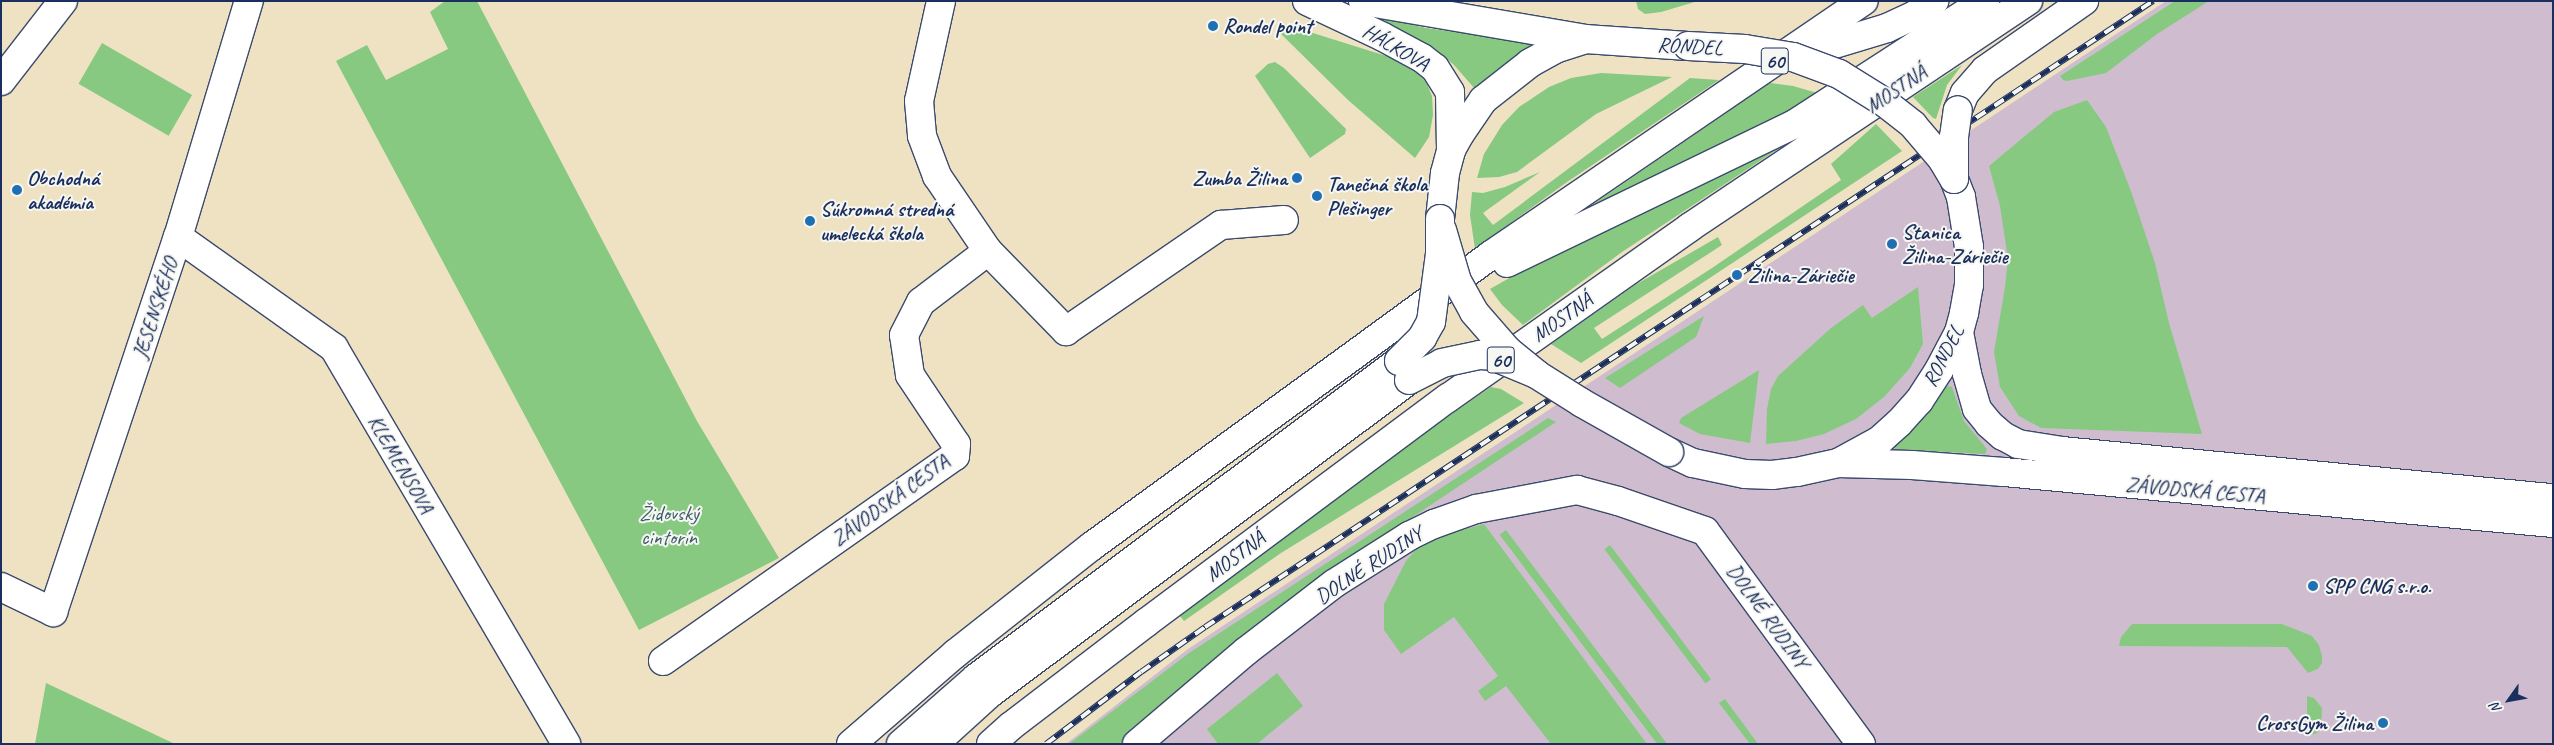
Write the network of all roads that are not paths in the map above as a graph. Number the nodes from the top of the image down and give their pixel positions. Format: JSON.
{"nodes":[{"id":1,"x":63,"y":1,"type":"edge"},
{"id":2,"x":249,"y":1,"type":"edge"},
{"id":3,"x":941,"y":1,"type":"edge"},
{"id":4,"x":1308,"y":1,"type":"edge"},
{"id":5,"x":1363,"y":1,"type":"edge"},
{"id":6,"x":1864,"y":1,"type":"edge"},
{"id":7,"x":1934,"y":1,"type":"edge"},
{"id":8,"x":1985,"y":1,"type":"edge"},
{"id":9,"x":2028,"y":1,"type":"edge"},
{"id":10,"x":2074,"y":8,"type":"edge"},
{"id":11,"x":1585,"y":39,"type":"junction"},
{"id":12,"x":1793,"y":57,"type":"junction"},
{"id":13,"x":1,"y":81,"type":"edge"},
{"id":14,"x":1451,"y":150,"type":"junction"},
{"id":15,"x":1954,"y":179,"type":"junction"},
{"id":16,"x":1440,"y":219,"type":"junction"},
{"id":17,"x":1284,"y":220,"type":"dead end"},
{"id":18,"x":178,"y":237,"type":"junction"},
{"id":19,"x":988,"y":250,"type":"junction"},
{"id":20,"x":1406,"y":317,"type":"junction"},
{"id":21,"x":1959,"y":332,"type":"junction"},
{"id":22,"x":1536,"y":374,"type":"junction"},
{"id":23,"x":1324,"y":430,"type":"junction"},
{"id":24,"x":1828,"y":466,"type":"junction"},
{"id":25,"x":2553,"y":498,"type":"edge"},
{"id":26,"x":2553,"y":523,"type":"edge"},
{"id":27,"x":1,"y":587,"type":"edge"},
{"id":28,"x":663,"y":661,"type":"dead end"},
{"id":29,"x":566,"y":744,"type":"edge"},
{"id":30,"x":851,"y":744,"type":"edge"},
{"id":31,"x":901,"y":744,"type":"edge"},
{"id":32,"x":934,"y":744,"type":"edge"},
{"id":33,"x":992,"y":744,"type":"edge"},
{"id":34,"x":1137,"y":744,"type":"edge"},
{"id":35,"x":1861,"y":744,"type":"edge"}],
"edges":[{"from":1,"to":13,"type":"street"},
{"from":2,"to":18,"type":"street","name":"JESENSKÉHO"},
{"from":3,"to":19,"type":"street"},
{"from":4,"to":14,"type":"street","name":"HÁLKOVA"},
{"from":5,"to":11,"type":"street","name":"HÁLKOVA"},
{"from":6,"to":20,"type":"street","number":"60"},
{"from":7,"to":12,"type":"street"},
{"from":8,"to":20,"type":"street"},
{"from":9,"to":33,"type":"street","name":"MOSTNÁ","number":"60"},
{"from":10,"to":15,"type":"street","bridge":true},
{"from":11,"to":12,"type":"street","name":"RONDEL","bridge":true},
{"from":11,"to":14,"type":"street","name":"RONDEL"},
{"from":12,"to":15,"type":"street","name":"RONDEL","bridge":true},
{"from":14,"to":16,"type":"street","name":"RONDEL"},
{"from":15,"to":21,"type":"street","name":"RONDEL"},
{"from":16,"to":22,"type":"street","name":"RONDEL","bridge":true},
{"from":16,"to":23,"type":"street","bridge":true},
{"from":17,"to":19,"type":"street"},
{"from":18,"to":27,"type":"street","name":"JESENSKÉHO"},
{"from":18,"to":29,"type":"street","name":"KLEMENSOVA"},
{"from":19,"to":28,"type":"street","name":"ZÁVODSKÁ CESTA"},
{"from":20,"to":30,"type":"street","number":"60"},
{"from":21,"to":24,"type":"street","name":"RONDEL"},
{"from":21,"to":25,"type":"street","name":"ZÁVODSKÁ CESTA"},
{"from":22,"to":23,"type":"street","bridge":true},
{"from":22,"to":24,"type":"street","name":"RONDEL","bridge":true},
{"from":23,"to":31,"type":"street"},
{"from":23,"to":32,"type":"street"},
{"from":24,"to":26,"type":"street","name":"ZÁVODSKÁ CESTA"},
{"from":34,"to":35,"type":"street","name":"DOLNÉ RUDINY"}]}
